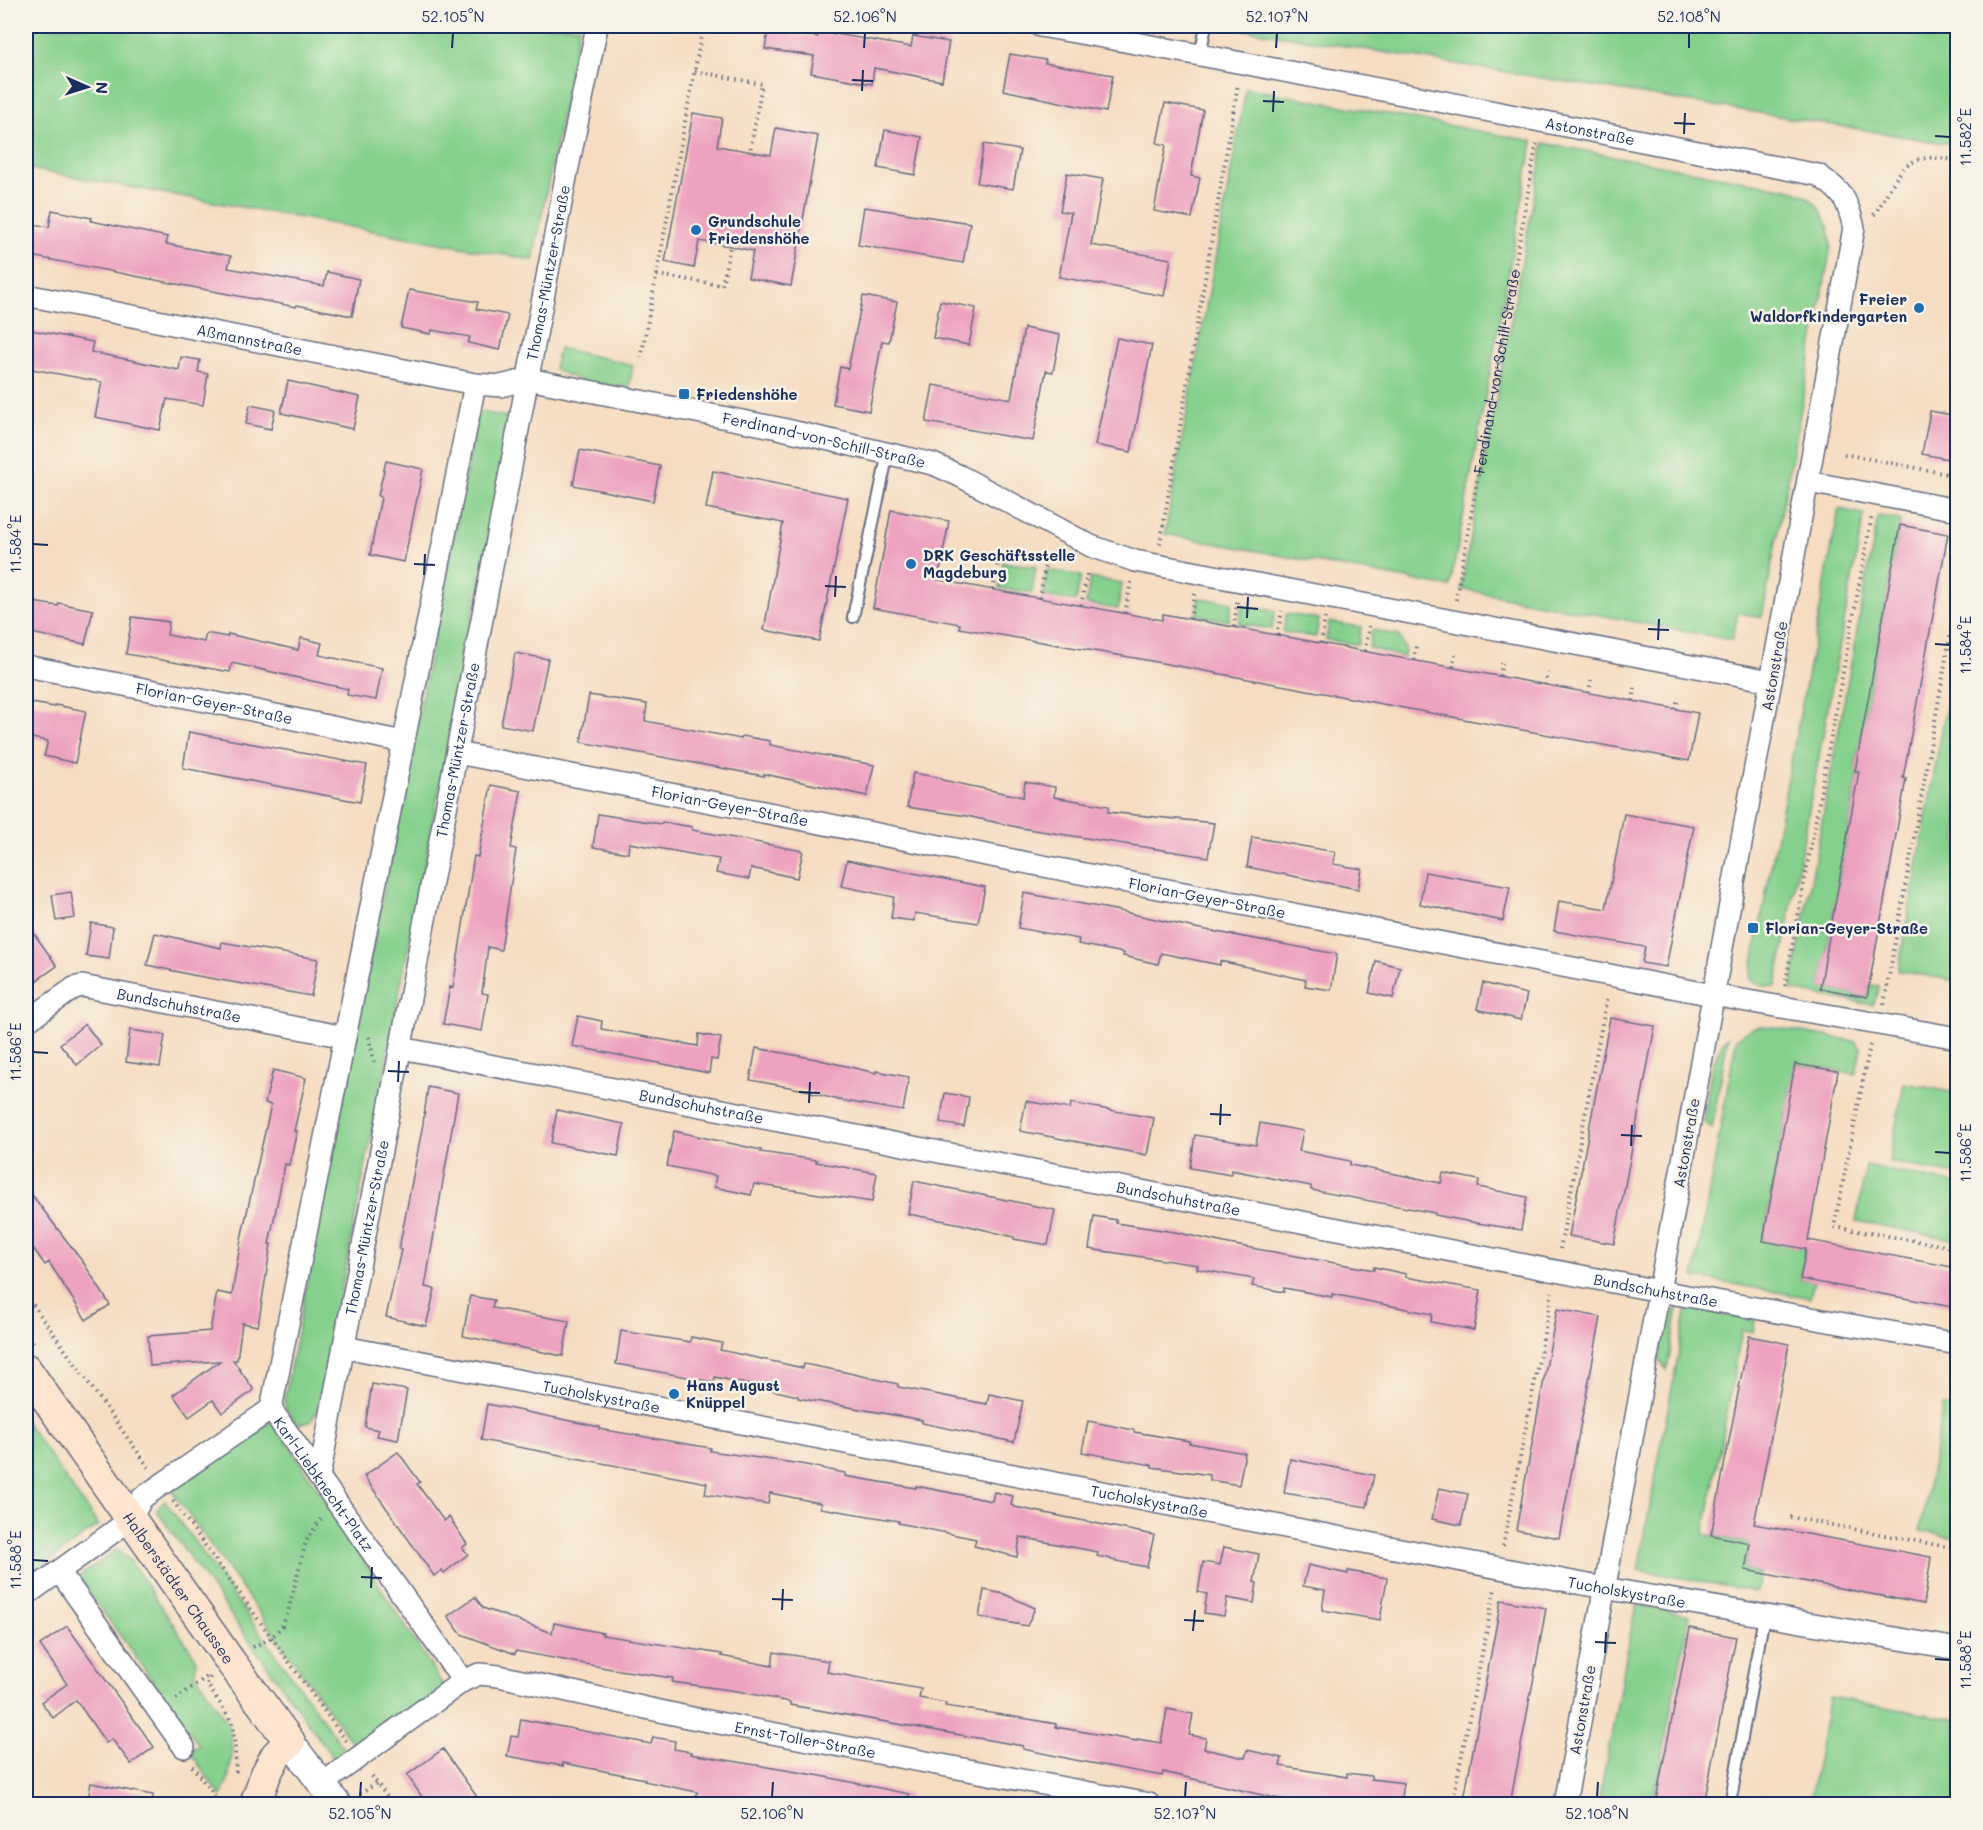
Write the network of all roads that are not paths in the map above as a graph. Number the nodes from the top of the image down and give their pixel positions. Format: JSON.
{"nodes":[{"id":1,"x":597,"y":26,"type":"edge"},
{"id":2,"x":1040,"y":26,"type":"edge"},
{"id":3,"x":1206,"y":26,"type":"edge"},
{"id":4,"x":1200,"y":54,"type":"junction"},
{"id":5,"x":26,"y":295,"type":"edge"},
{"id":6,"x":528,"y":379,"type":"junction"},
{"id":7,"x":475,"y":384,"type":"junction"},
{"id":8,"x":888,"y":453,"type":"junction"},
{"id":9,"x":1808,"y":482,"type":"junction"},
{"id":10,"x":1958,"y":510,"type":"edge"},
{"id":11,"x":853,"y":617,"type":"dead end"},
{"id":12,"x":26,"y":666,"type":"edge"},
{"id":13,"x":1771,"y":681,"type":"junction"},
{"id":14,"x":404,"y":742,"type":"junction"},
{"id":15,"x":457,"y":753,"type":"junction"},
{"id":16,"x":1713,"y":995,"type":"junction"},
{"id":17,"x":26,"y":1023,"type":"edge"},
{"id":18,"x":345,"y":1037,"type":"junction"},
{"id":19,"x":1958,"y":1038,"type":"edge"},
{"id":20,"x":401,"y":1048,"type":"junction"},
{"id":21,"x":1659,"y":1291,"type":"junction"},
{"id":22,"x":1958,"y":1344,"type":"edge"},
{"id":23,"x":344,"y":1347,"type":"junction"},
{"id":24,"x":26,"y":1369,"type":"edge"},
{"id":25,"x":271,"y":1409,"type":"junction"},
{"id":26,"x":319,"y":1477,"type":"junction"},
{"id":27,"x":131,"y":1519,"type":"junction"},
{"id":28,"x":59,"y":1571,"type":"junction"},
{"id":29,"x":1604,"y":1588,"type":"junction"},
{"id":30,"x":26,"y":1595,"type":"edge"},
{"id":31,"x":1764,"y":1616,"type":"junction"},
{"id":32,"x":1958,"y":1649,"type":"edge"},
{"id":33,"x":463,"y":1681,"type":"junction"},
{"id":34,"x":291,"y":1742,"type":"junction"},
{"id":35,"x":184,"y":1748,"type":"road end"},
{"id":36,"x":1732,"y":1793,"type":"dead end"},
{"id":37,"x":330,"y":1794,"type":"edge"},
{"id":38,"x":255,"y":1804,"type":"edge"},
{"id":39,"x":1149,"y":1804,"type":"edge"},
{"id":40,"x":1564,"y":1804,"type":"edge"}],
"edges":[{"from":1,"to":6,"type":"street","name":"Thomas-Müntzer-Straße"},
{"from":2,"to":4,"type":"street","name":"Astonstraße"},
{"from":3,"to":4,"type":"lane"},
{"from":4,"to":9,"type":"street","name":"Astonstraße"},
{"from":5,"to":7,"type":"street","name":"Aßmannstraße"},
{"from":6,"to":7,"type":"street","name":"Ferdinand-von-Schill-Straße"},
{"from":6,"to":8,"type":"street","name":"Ferdinand-von-Schill-Straße"},
{"from":6,"to":15,"type":"street","name":"Thomas-Müntzer-Straße"},
{"from":7,"to":14,"type":"street"},
{"from":8,"to":11,"type":"lane"},
{"from":8,"to":13,"type":"street","name":"Ferdinand-von-Schill-Straße"},
{"from":9,"to":10,"type":"street"},
{"from":9,"to":13,"type":"street","name":"Astonstraße"},
{"from":12,"to":14,"type":"street","name":"Florian-Geyer-Straße"},
{"from":13,"to":16,"type":"street","name":"Astonstraße"},
{"from":14,"to":18,"type":"street"},
{"from":15,"to":16,"type":"street","name":"Florian-Geyer-Straße"},
{"from":15,"to":20,"type":"street","name":"Thomas-Müntzer-Straße"},
{"from":16,"to":19,"type":"street","name":"Florian-Geyer-Straße"},
{"from":16,"to":21,"type":"street","name":"Astonstraße"},
{"from":17,"to":18,"type":"street","name":"Bundschuhstraße"},
{"from":18,"to":25,"type":"street"},
{"from":20,"to":21,"type":"street","name":"Bundschuhstraße"},
{"from":20,"to":23,"type":"street","name":"Thomas-Müntzer-Straße"},
{"from":21,"to":22,"type":"street","name":"Bundschuhstraße"},
{"from":21,"to":29,"type":"street","name":"Astonstraße"},
{"from":23,"to":26,"type":"street","name":"Thomas-Müntzer-Straße"},
{"from":23,"to":29,"type":"street","name":"Tucholskystraße"},
{"from":24,"to":27,"type":"main road","name":"Halberstädter Chaussee"},
{"from":25,"to":26,"type":"street","name":"Karl-Liebknecht-Platz"},
{"from":25,"to":27,"type":"street","name":"Karl-Liebknecht-Platz"},
{"from":26,"to":33,"type":"street","name":"Karl-Liebknecht-Platz"},
{"from":27,"to":28,"type":"street"},
{"from":27,"to":34,"type":"main road","name":"Halberstädter Chaussee"},
{"from":28,"to":30,"type":"street"},
{"from":28,"to":35,"type":"street"},
{"from":29,"to":31,"type":"street","name":"Tucholskystraße"},
{"from":29,"to":40,"type":"street","name":"Astonstraße"},
{"from":31,"to":32,"type":"street","name":"Tucholskystraße"},
{"from":31,"to":36,"type":"lane"},
{"from":33,"to":37,"type":"street"},
{"from":33,"to":39,"type":"street","name":"Ernst-Toller-Straße"},
{"from":34,"to":37,"type":"street","name":"Halberstädter Chaussee"},
{"from":34,"to":38,"type":"main road"}]}
